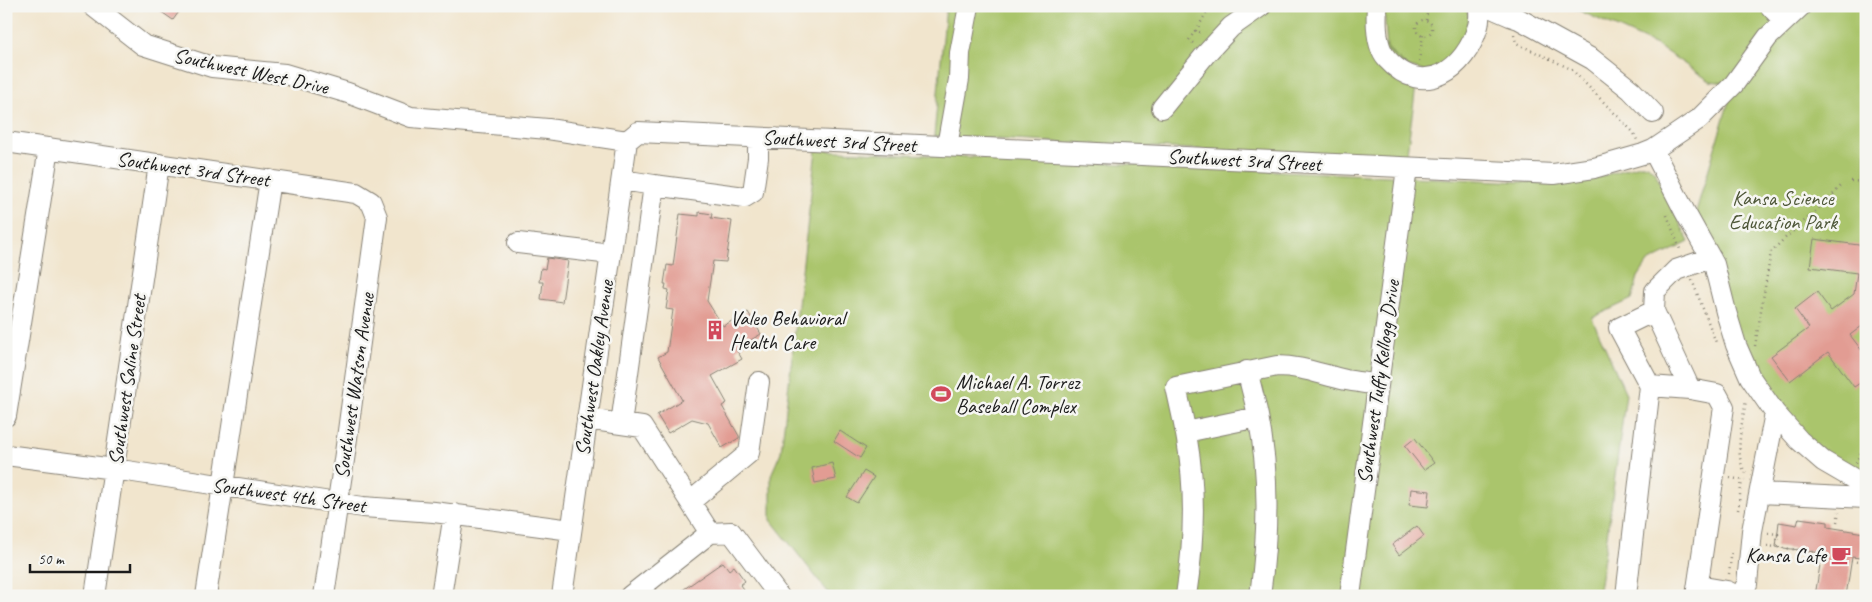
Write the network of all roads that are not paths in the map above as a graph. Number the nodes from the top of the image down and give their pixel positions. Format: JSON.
{"nodes":[{"id":1,"x":93,"y":6,"type":"edge"},
{"id":2,"x":969,"y":6,"type":"edge"},
{"id":3,"x":982,"y":6,"type":"edge"},
{"id":4,"x":1261,"y":6,"type":"edge"},
{"id":5,"x":1377,"y":6,"type":"edge"},
{"id":6,"x":1479,"y":6,"type":"edge"},
{"id":7,"x":1487,"y":6,"type":"edge"},
{"id":8,"x":1770,"y":6,"type":"edge"},
{"id":9,"x":1801,"y":6,"type":"edge"},
{"id":10,"x":1784,"y":21,"type":"junction"},
{"id":11,"x":959,"y":79,"type":"junction"},
{"id":12,"x":1162,"y":108,"type":"dead end"},
{"id":13,"x":1653,"y":113,"type":"dead end"},
{"id":14,"x":758,"y":138,"type":"junction"},
{"id":15,"x":627,"y":141,"type":"junction"},
{"id":16,"x":6,"y":142,"type":"edge"},
{"id":17,"x":947,"y":146,"type":"junction"},
{"id":18,"x":49,"y":148,"type":"junction"},
{"id":19,"x":1648,"y":152,"type":"junction"},
{"id":20,"x":159,"y":164,"type":"junction"},
{"id":21,"x":1407,"y":168,"type":"junction"},
{"id":22,"x":270,"y":180,"type":"junction"},
{"id":23,"x":622,"y":180,"type":"junction"},
{"id":24,"x":654,"y":185,"type":"junction"},
{"id":25,"x":374,"y":207,"type":"joint"},
{"id":26,"x":518,"y":243,"type":"dead end"},
{"id":27,"x":611,"y":254,"type":"junction"},
{"id":28,"x":1711,"y":258,"type":"junction"},
{"id":29,"x":1654,"y":311,"type":"junction"},
{"id":30,"x":1247,"y":371,"type":"junction"},
{"id":31,"x":759,"y":382,"type":"dead end"},
{"id":32,"x":1378,"y":385,"type":"junction"},
{"id":33,"x":1650,"y":386,"type":"junction"},
{"id":34,"x":1690,"y":389,"type":"junction"},
{"id":35,"x":1775,"y":413,"type":"junction"},
{"id":36,"x":6,"y":416,"type":"edge"},
{"id":37,"x":1258,"y":417,"type":"junction"},
{"id":38,"x":587,"y":419,"type":"junction"},
{"id":39,"x":621,"y":424,"type":"junction"},
{"id":40,"x":1186,"y":432,"type":"junction"},
{"id":41,"x":6,"y":455,"type":"edge"},
{"id":42,"x":114,"y":470,"type":"junction"},
{"id":43,"x":223,"y":486,"type":"junction"},
{"id":44,"x":1866,"y":486,"type":"edge"},
{"id":45,"x":1761,"y":488,"type":"junction"},
{"id":46,"x":1866,"y":498,"type":"edge"},
{"id":47,"x":690,"y":502,"type":"junction"},
{"id":48,"x":338,"y":503,"type":"junction"},
{"id":49,"x":454,"y":514,"type":"junction"},
{"id":50,"x":572,"y":530,"type":"junction"},
{"id":51,"x":710,"y":533,"type":"junction"},
{"id":52,"x":1697,"y":591,"type":"edge"},
{"id":53,"x":95,"y":596,"type":"edge"},
{"id":54,"x":206,"y":596,"type":"edge"},
{"id":55,"x":324,"y":596,"type":"edge"},
{"id":56,"x":441,"y":596,"type":"edge"},
{"id":57,"x":562,"y":596,"type":"edge"},
{"id":58,"x":630,"y":596,"type":"edge"},
{"id":59,"x":779,"y":596,"type":"edge"},
{"id":60,"x":1186,"y":596,"type":"edge"},
{"id":61,"x":1260,"y":596,"type":"edge"},
{"id":62,"x":1350,"y":596,"type":"edge"},
{"id":63,"x":1626,"y":596,"type":"edge"},
{"id":64,"x":1738,"y":596,"type":"edge"}],
"edges":[{"from":1,"to":15,"type":"street","name":"Southwest West Drive"},
{"from":2,"to":11,"type":"street"},
{"from":3,"to":11,"type":"street"},
{"from":4,"to":12,"type":"street"},
{"from":5,"to":6,"type":"street"},
{"from":7,"to":13,"type":"street"},
{"from":8,"to":10,"type":"street"},
{"from":9,"to":10,"type":"street","name":"Southwest 3rd Street"},
{"from":10,"to":19,"type":"street","name":"Southwest 3rd Street"},
{"from":11,"to":17,"type":"street"},
{"from":14,"to":15,"type":"street","name":"Southwest 3rd Street"},
{"from":14,"to":17,"type":"street","name":"Southwest 3rd Street"},
{"from":14,"to":24,"type":"street"},
{"from":15,"to":23,"type":"street","name":"Southwest Oakley Avenue"},
{"from":16,"to":18,"type":"street","name":"Southwest 3rd Street"},
{"from":17,"to":21,"type":"street","name":"Southwest 3rd Street"},
{"from":18,"to":20,"type":"street","name":"Southwest 3rd Street"},
{"from":18,"to":36,"type":"street"},
{"from":19,"to":21,"type":"street","name":"Southwest 3rd Street"},
{"from":19,"to":28,"type":"street"},
{"from":20,"to":22,"type":"street","name":"Southwest 3rd Street"},
{"from":20,"to":42,"type":"street","name":"Southwest Saline Street"},
{"from":21,"to":32,"type":"street","name":"Southwest Tuffy Kellogg Drive"},
{"from":22,"to":25,"type":"street","name":"Southwest 3rd Street"},
{"from":22,"to":43,"type":"street"},
{"from":23,"to":24,"type":"street"},
{"from":23,"to":27,"type":"street","name":"Southwest Oakley Avenue"},
{"from":24,"to":39,"type":"street"},
{"from":25,"to":48,"type":"street","name":"Southwest Watson Avenue"},
{"from":26,"to":27,"type":"street"},
{"from":27,"to":38,"type":"street","name":"Southwest Oakley Avenue"},
{"from":28,"to":29,"type":"street"},
{"from":28,"to":35,"type":"street"},
{"from":29,"to":33,"type":"street"},
{"from":29,"to":34,"type":"street"},
{"from":30,"to":32,"type":"street"},
{"from":30,"to":37,"type":"street"},
{"from":30,"to":40,"type":"street"},
{"from":31,"to":47,"type":"street"},
{"from":32,"to":62,"type":"street","name":"Southwest Tuffy Kellogg Drive"},
{"from":33,"to":34,"type":"street"},
{"from":33,"to":63,"type":"street"},
{"from":34,"to":52,"type":"street"},
{"from":35,"to":44,"type":"street"},
{"from":35,"to":45,"type":"street"},
{"from":37,"to":40,"type":"street"},
{"from":37,"to":61,"type":"street"},
{"from":38,"to":39,"type":"street"},
{"from":38,"to":50,"type":"street","name":"Southwest Oakley Avenue"},
{"from":39,"to":47,"type":"street"},
{"from":40,"to":60,"type":"street"},
{"from":41,"to":42,"type":"street","name":"Southwest 4th Street"},
{"from":42,"to":43,"type":"street","name":"Southwest 4th Street"},
{"from":42,"to":53,"type":"street","name":"Southwest Saline Street"},
{"from":43,"to":48,"type":"street","name":"Southwest 4th Street"},
{"from":43,"to":54,"type":"street"},
{"from":45,"to":46,"type":"street"},
{"from":45,"to":64,"type":"street"},
{"from":47,"to":51,"type":"street"},
{"from":48,"to":49,"type":"street","name":"Southwest 4th Street"},
{"from":48,"to":55,"type":"street","name":"Southwest Watson Avenue"},
{"from":49,"to":50,"type":"street","name":"Southwest 4th Street"},
{"from":49,"to":56,"type":"street"},
{"from":50,"to":57,"type":"street","name":"Southwest Oakley Avenue"},
{"from":51,"to":58,"type":"street"},
{"from":51,"to":59,"type":"street"},
{"from":52,"to":64,"type":"street"}]}
